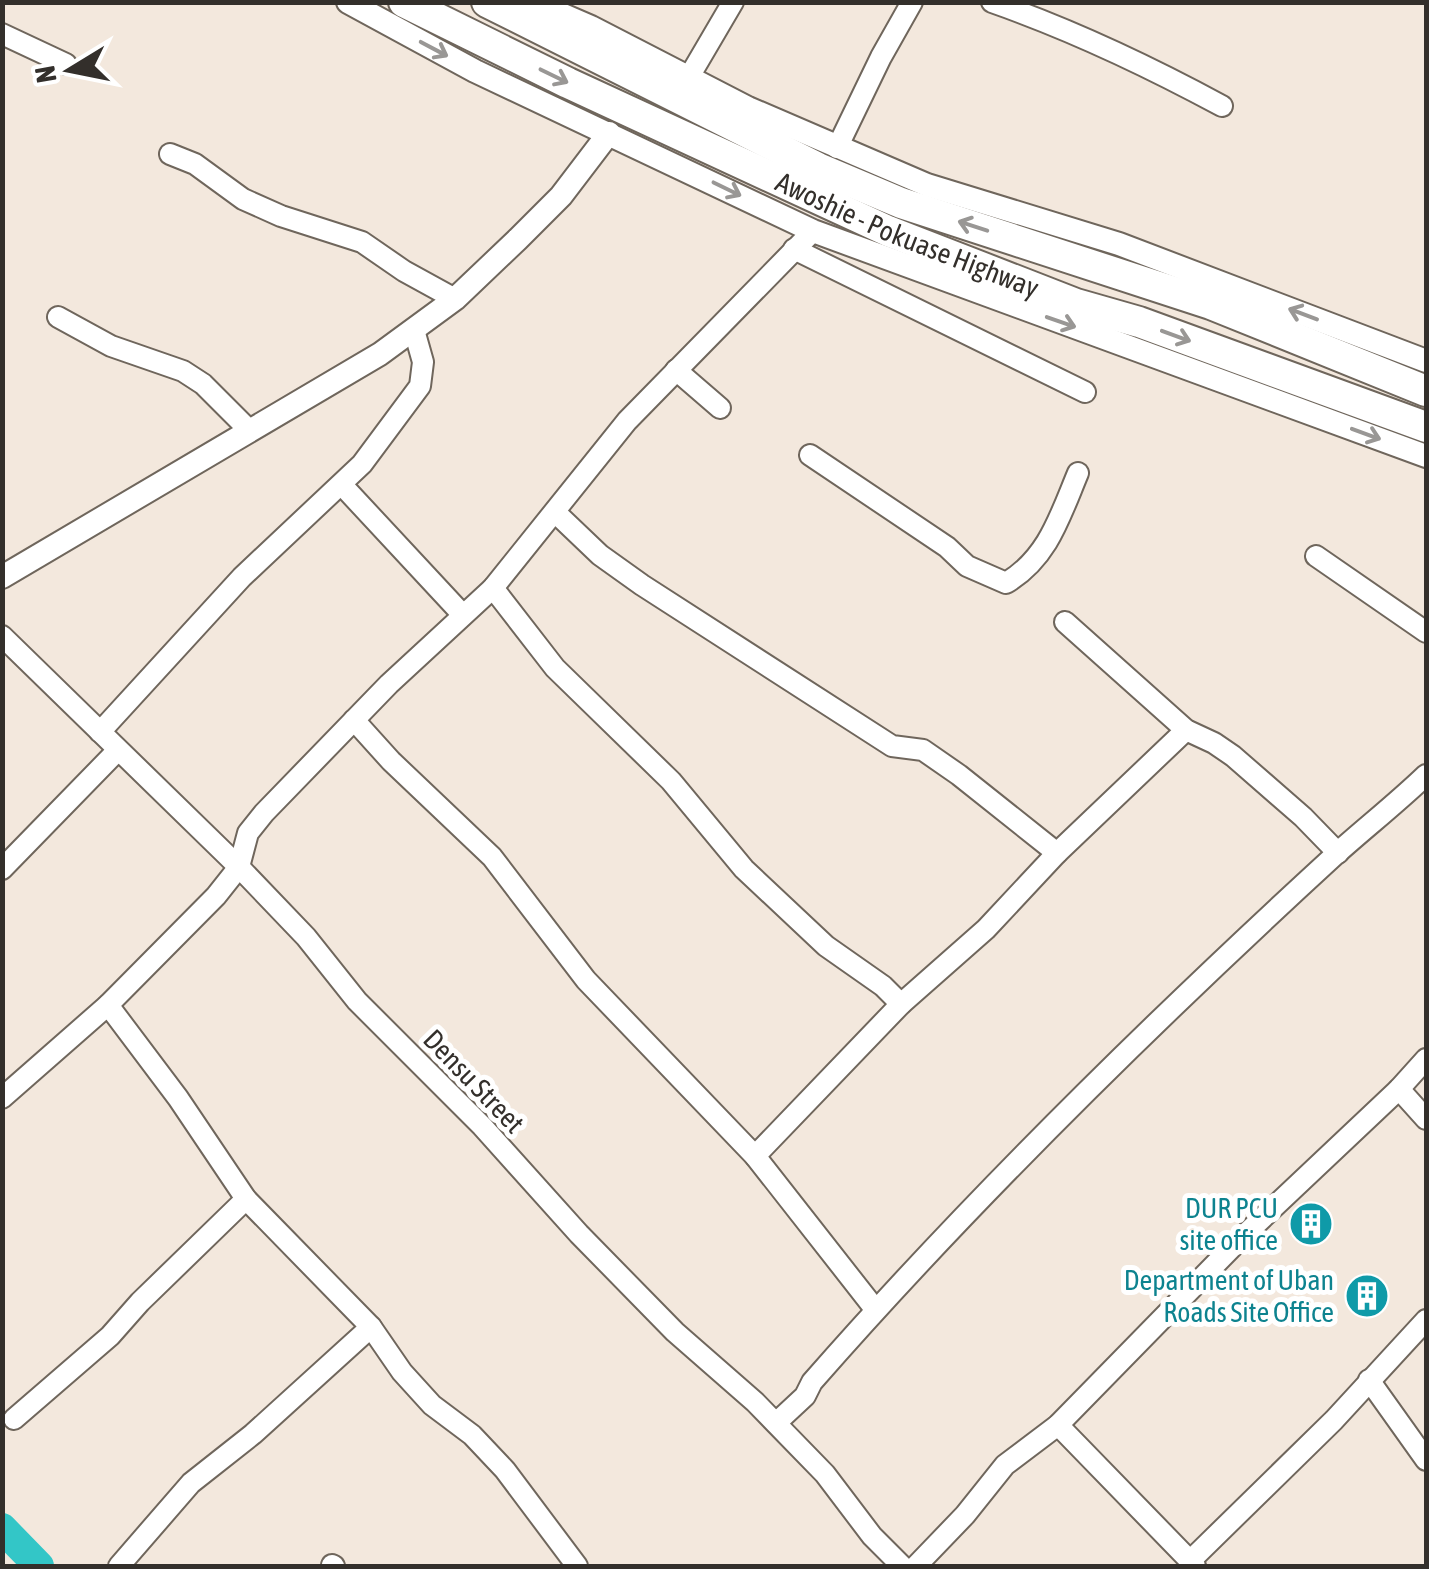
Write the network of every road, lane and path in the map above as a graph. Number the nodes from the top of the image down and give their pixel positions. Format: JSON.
{"nodes":[{"id":1,"x":348,"y":2,"type":"edge"},
{"id":2,"x":404,"y":2,"type":"edge"},
{"id":3,"x":486,"y":2,"type":"edge"},
{"id":4,"x":533,"y":2,"type":"edge"},
{"id":5,"x":733,"y":2,"type":"edge"},
{"id":6,"x":912,"y":2,"type":"edge"},
{"id":7,"x":992,"y":2,"type":"edge"},
{"id":8,"x":2,"y":34,"type":"edge"},
{"id":9,"x":66,"y":64,"type":"dead end"},
{"id":10,"x":689,"y":78,"type":"junction"},
{"id":11,"x":1222,"y":106,"type":"dead end"},
{"id":12,"x":609,"y":133,"type":"junction"},
{"id":13,"x":837,"y":148,"type":"junction"},
{"id":14,"x":170,"y":154,"type":"dead end"},
{"id":15,"x":812,"y":231,"type":"junction"},
{"id":16,"x":794,"y":249,"type":"junction"},
{"id":17,"x":455,"y":298,"type":"junction"},
{"id":18,"x":58,"y":316,"type":"dead end"},
{"id":19,"x":414,"y":330,"type":"junction"},
{"id":20,"x":1292,"y":337,"type":"junction"},
{"id":21,"x":1426,"y":362,"type":"edge"},
{"id":22,"x":676,"y":370,"type":"junction"},
{"id":23,"x":1282,"y":374,"type":"junction"},
{"id":24,"x":1426,"y":391,"type":"edge"},
{"id":25,"x":1084,"y":392,"type":"dead end"},
{"id":26,"x":720,"y":408,"type":"dead end"},
{"id":27,"x":1426,"y":427,"type":"edge"},
{"id":28,"x":248,"y":429,"type":"junction"},
{"id":29,"x":810,"y":455,"type":"dead end"},
{"id":30,"x":1426,"y":456,"type":"edge"},
{"id":31,"x":1078,"y":473,"type":"dead end"},
{"id":32,"x":342,"y":485,"type":"junction"},
{"id":33,"x":556,"y":513,"type":"junction"},
{"id":34,"x":1316,"y":556,"type":"dead end"},
{"id":35,"x":2,"y":577,"type":"edge"},
{"id":36,"x":493,"y":588,"type":"junction"},
{"id":37,"x":462,"y":614,"type":"junction"},
{"id":38,"x":1064,"y":622,"type":"dead end"},
{"id":39,"x":1426,"y":632,"type":"edge"},
{"id":40,"x":2,"y":636,"type":"edge"},
{"id":41,"x":354,"y":720,"type":"junction"},
{"id":42,"x":1186,"y":730,"type":"junction"},
{"id":43,"x":100,"y":732,"type":"junction"},
{"id":44,"x":118,"y":750,"type":"junction"},
{"id":45,"x":1426,"y":775,"type":"edge"},
{"id":46,"x":1057,"y":853,"type":"junction"},
{"id":47,"x":1338,"y":853,"type":"junction"},
{"id":48,"x":239,"y":867,"type":"junction"},
{"id":49,"x":2,"y":869,"type":"edge"},
{"id":50,"x":901,"y":1004,"type":"junction"},
{"id":51,"x":108,"y":1006,"type":"junction"},
{"id":52,"x":1426,"y":1059,"type":"edge"},
{"id":53,"x":1399,"y":1089,"type":"junction"},
{"id":54,"x":2,"y":1098,"type":"edge"},
{"id":55,"x":1426,"y":1119,"type":"edge"},
{"id":56,"x":756,"y":1156,"type":"junction"},
{"id":57,"x":246,"y":1200,"type":"junction"},
{"id":58,"x":875,"y":1309,"type":"junction"},
{"id":59,"x":1426,"y":1320,"type":"edge"},
{"id":60,"x":371,"y":1327,"type":"junction"},
{"id":61,"x":1369,"y":1380,"type":"junction"},
{"id":62,"x":14,"y":1419,"type":"dead end"},
{"id":63,"x":776,"y":1424,"type":"junction"},
{"id":64,"x":1058,"y":1425,"type":"junction"},
{"id":65,"x":1426,"y":1460,"type":"edge"},
{"id":66,"x":1192,"y":1564,"type":"edge"},
{"id":67,"x":119,"y":1566,"type":"edge"},
{"id":68,"x":577,"y":1566,"type":"edge"},
{"id":69,"x":902,"y":1566,"type":"edge"},
{"id":70,"x":916,"y":1566,"type":"edge"}],
"edges":[{"from":1,"to":12,"type":"street","one_way":true},
{"from":2,"to":23,"type":"main road","name":"Awoshie - Pokuase Highway","one_way":true},
{"from":20,"to":3,"type":"main road","name":"Awoshie - Pokuase Highway","one_way":true},
{"from":4,"to":10,"type":"street"},
{"from":5,"to":10,"type":"street"},
{"from":6,"to":13,"type":"street"},
{"from":7,"to":11,"type":"street"},
{"from":8,"to":9,"type":"street"},
{"from":10,"to":13,"type":"street"},
{"from":12,"to":15,"type":"street","one_way":true},
{"from":12,"to":17,"type":"street"},
{"from":21,"to":13,"type":"street","one_way":true},
{"from":14,"to":17,"type":"street"},
{"from":15,"to":16,"type":"street"},
{"from":15,"to":30,"type":"street","one_way":true},
{"from":16,"to":22,"type":"street"},
{"from":16,"to":25,"type":"street"},
{"from":17,"to":19,"type":"street"},
{"from":18,"to":28,"type":"street"},
{"from":19,"to":28,"type":"street"},
{"from":19,"to":32,"type":"street"},
{"from":20,"to":23,"type":"main road"},
{"from":20,"to":24,"type":"main road","name":"Awoshie - Pokuase Highway"},
{"from":22,"to":26,"type":"street"},
{"from":22,"to":33,"type":"street"},
{"from":23,"to":27,"type":"main road","name":"Awoshie - Pokuase Highway"},
{"from":28,"to":35,"type":"street"},
{"from":29,"to":31,"type":"street"},
{"from":32,"to":37,"type":"street"},
{"from":32,"to":43,"type":"street"},
{"from":33,"to":36,"type":"street"},
{"from":33,"to":46,"type":"street"},
{"from":34,"to":39,"type":"street"},
{"from":36,"to":37,"type":"street"},
{"from":36,"to":50,"type":"street"},
{"from":37,"to":41,"type":"street"},
{"from":38,"to":42,"type":"street"},
{"from":40,"to":43,"type":"street","name":"Densu Street"},
{"from":41,"to":48,"type":"street"},
{"from":41,"to":56,"type":"street"},
{"from":42,"to":46,"type":"street"},
{"from":42,"to":47,"type":"street"},
{"from":43,"to":44,"type":"street","name":"Densu Street"},
{"from":44,"to":48,"type":"street","name":"Densu Street"},
{"from":44,"to":49,"type":"street"},
{"from":45,"to":47,"type":"street"},
{"from":46,"to":50,"type":"street"},
{"from":47,"to":58,"type":"street"},
{"from":48,"to":51,"type":"street"},
{"from":48,"to":63,"type":"street","name":"Densu Street"},
{"from":50,"to":56,"type":"street"},
{"from":51,"to":54,"type":"street"},
{"from":51,"to":57,"type":"street"},
{"from":52,"to":53,"type":"street"},
{"from":53,"to":55,"type":"street"},
{"from":53,"to":64,"type":"street"},
{"from":56,"to":58,"type":"street"},
{"from":57,"to":60,"type":"street"},
{"from":57,"to":62,"type":"street"},
{"from":58,"to":63,"type":"street"},
{"from":59,"to":61,"type":"street"},
{"from":60,"to":67,"type":"street"},
{"from":60,"to":68,"type":"street"},
{"from":61,"to":65,"type":"street"},
{"from":61,"to":66,"type":"street"},
{"from":63,"to":69,"type":"street","name":"Densu Street"},
{"from":64,"to":66,"type":"street"},
{"from":64,"to":70,"type":"street"}]}
